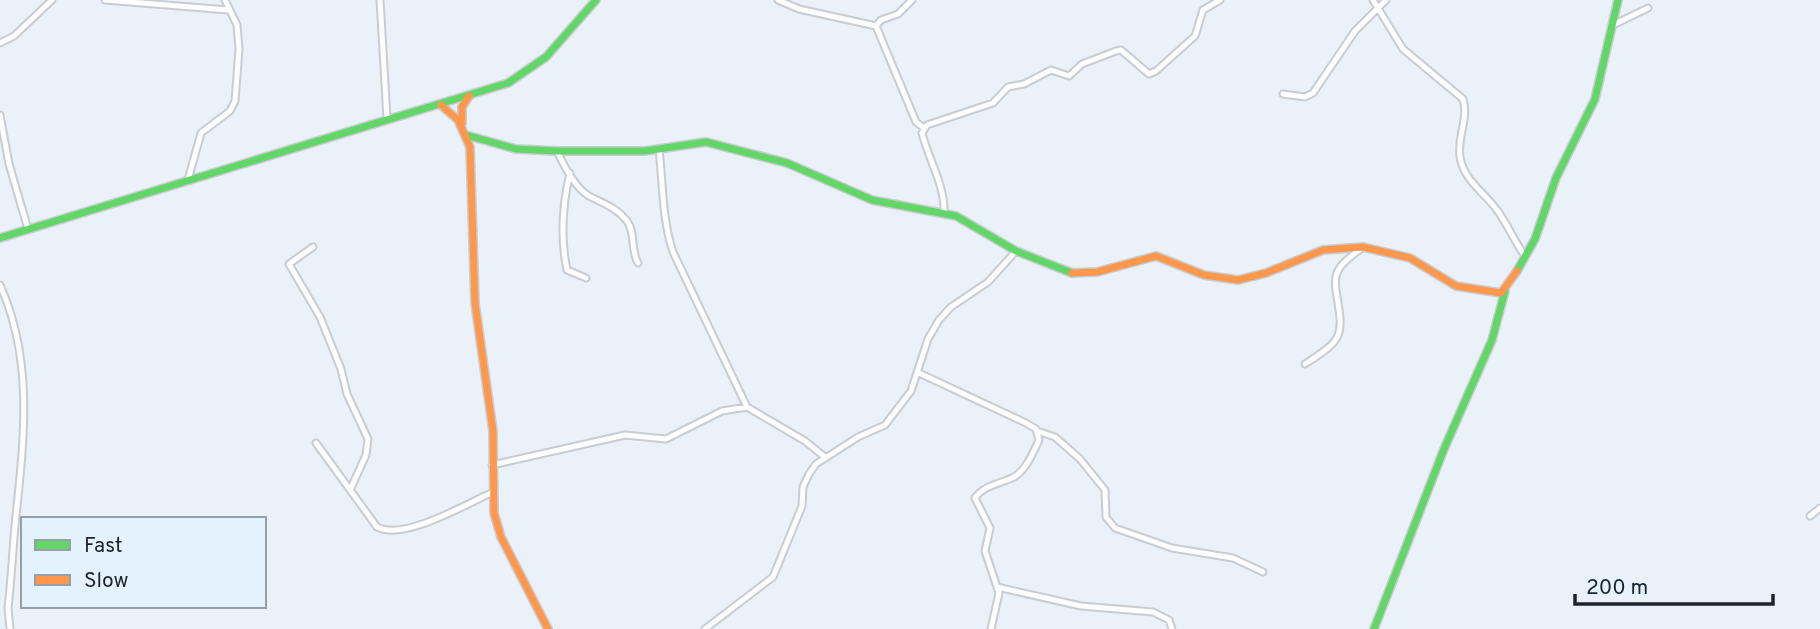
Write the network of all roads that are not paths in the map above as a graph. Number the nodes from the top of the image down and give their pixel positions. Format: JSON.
{"nodes":[{"id":1,"x":52,"y":0,"type":"edge"},
{"id":2,"x":105,"y":0,"type":"edge"},
{"id":3,"x":225,"y":0,"type":"edge"},
{"id":4,"x":380,"y":0,"type":"edge"},
{"id":5,"x":596,"y":0,"type":"edge"},
{"id":6,"x":778,"y":0,"type":"edge"},
{"id":7,"x":912,"y":0,"type":"edge"},
{"id":8,"x":1220,"y":0,"type":"edge"},
{"id":9,"x":1373,"y":0,"type":"edge"},
{"id":10,"x":1386,"y":0,"type":"edge"},
{"id":11,"x":1618,"y":0,"type":"edge"},
{"id":12,"x":1378,"y":7,"type":"junction"},
{"id":13,"x":1648,"y":9,"type":"dead end"},
{"id":14,"x":228,"y":10,"type":"junction"},
{"id":15,"x":1613,"y":25,"type":"junction"},
{"id":16,"x":876,"y":26,"type":"junction"},
{"id":17,"x":0,"y":43,"type":"edge"},
{"id":18,"x":1283,"y":94,"type":"dead end"},
{"id":19,"x":469,"y":96,"type":"junction"},
{"id":20,"x":440,"y":105,"type":"junction"},
{"id":21,"x":0,"y":116,"type":"edge"},
{"id":22,"x":387,"y":118,"type":"junction"},
{"id":23,"x":924,"y":128,"type":"junction"},
{"id":24,"x":464,"y":131,"type":"junction"},
{"id":25,"x":659,"y":149,"type":"junction"},
{"id":26,"x":557,"y":151,"type":"junction"},
{"id":27,"x":570,"y":173,"type":"junction"},
{"id":28,"x":188,"y":180,"type":"junction"},
{"id":29,"x":944,"y":213,"type":"junction"},
{"id":30,"x":28,"y":229,"type":"junction"},
{"id":31,"x":0,"y":238,"type":"edge"},
{"id":32,"x":313,"y":247,"type":"dead end"},
{"id":33,"x":1363,"y":247,"type":"junction"},
{"id":34,"x":1016,"y":250,"type":"junction"},
{"id":35,"x":1525,"y":256,"type":"junction"},
{"id":36,"x":638,"y":263,"type":"dead end"},
{"id":37,"x":586,"y":278,"type":"dead end"},
{"id":38,"x":0,"y":285,"type":"edge"},
{"id":39,"x":1506,"y":290,"type":"junction"},
{"id":40,"x":1305,"y":364,"type":"dead end"},
{"id":41,"x":919,"y":373,"type":"junction"},
{"id":42,"x":747,"y":407,"type":"junction"},
{"id":43,"x":1037,"y":431,"type":"junction"},
{"id":44,"x":316,"y":443,"type":"dead end"},
{"id":45,"x":826,"y":458,"type":"junction"},
{"id":46,"x":492,"y":465,"type":"junction"},
{"id":47,"x":350,"y":490,"type":"junction"},
{"id":48,"x":491,"y":493,"type":"junction"},
{"id":49,"x":1820,"y":508,"type":"edge"},
{"id":50,"x":1810,"y":516,"type":"dead end"},
{"id":51,"x":1263,"y":572,"type":"dead end"},
{"id":52,"x":997,"y":587,"type":"junction"},
{"id":53,"x":9,"y":629,"type":"edge"},
{"id":54,"x":548,"y":629,"type":"edge"},
{"id":55,"x":705,"y":629,"type":"edge"},
{"id":56,"x":991,"y":629,"type":"edge"},
{"id":57,"x":1172,"y":629,"type":"edge"},
{"id":58,"x":1374,"y":629,"type":"edge"}],
"edges":[{"from":1,"to":17,"type":"street"},
{"from":2,"to":14,"type":"street"},
{"from":3,"to":14,"type":"street"},
{"from":4,"to":22,"type":"street"},
{"from":5,"to":19,"type":"street"},
{"from":6,"to":16,"type":"street"},
{"from":7,"to":16,"type":"street"},
{"from":8,"to":23,"type":"street"},
{"from":9,"to":12,"type":"street"},
{"from":10,"to":12,"type":"street"},
{"from":11,"to":15,"type":"street"},
{"from":12,"to":18,"type":"street"},
{"from":12,"to":35,"type":"street"},
{"from":13,"to":15,"type":"street"},
{"from":14,"to":28,"type":"street"},
{"from":15,"to":35,"type":"street"},
{"from":16,"to":23,"type":"street"},
{"from":19,"to":20,"type":"street"},
{"from":19,"to":24,"type":"street"},
{"from":20,"to":22,"type":"street"},
{"from":20,"to":24,"type":"street"},
{"from":21,"to":30,"type":"street"},
{"from":22,"to":28,"type":"street"},
{"from":23,"to":29,"type":"street"},
{"from":24,"to":26,"type":"street"},
{"from":24,"to":46,"type":"street"},
{"from":25,"to":26,"type":"street"},
{"from":25,"to":29,"type":"street"},
{"from":25,"to":42,"type":"street"},
{"from":26,"to":27,"type":"street"},
{"from":27,"to":36,"type":"street"},
{"from":27,"to":37,"type":"street"},
{"from":28,"to":30,"type":"street"},
{"from":29,"to":34,"type":"street"},
{"from":30,"to":31,"type":"street"},
{"from":32,"to":47,"type":"street"},
{"from":33,"to":34,"type":"street"},
{"from":33,"to":39,"type":"street"},
{"from":33,"to":40,"type":"street"},
{"from":34,"to":41,"type":"street"},
{"from":35,"to":39,"type":"street"},
{"from":38,"to":53,"type":"street"},
{"from":39,"to":58,"type":"street"},
{"from":41,"to":43,"type":"street"},
{"from":41,"to":45,"type":"street"},
{"from":42,"to":45,"type":"street"},
{"from":42,"to":46,"type":"street"},
{"from":43,"to":51,"type":"street"},
{"from":43,"to":52,"type":"street"},
{"from":44,"to":47,"type":"street"},
{"from":45,"to":55,"type":"street"},
{"from":46,"to":48,"type":"street"},
{"from":47,"to":48,"type":"street"},
{"from":48,"to":54,"type":"street"},
{"from":49,"to":50,"type":"street"},
{"from":52,"to":56,"type":"street"},
{"from":52,"to":57,"type":"street"}]}
